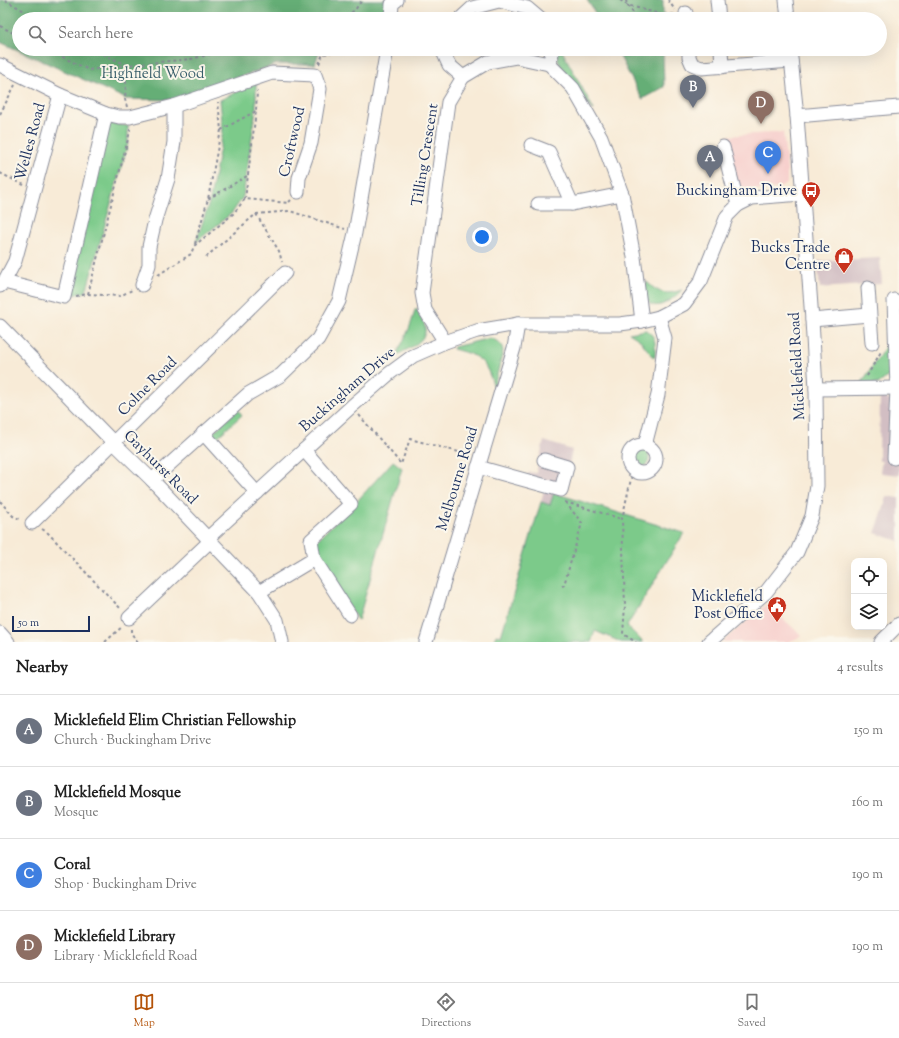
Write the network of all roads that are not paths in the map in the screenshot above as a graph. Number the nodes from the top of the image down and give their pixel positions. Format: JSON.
{"nodes":[{"id":1,"x":397,"y":0,"type":"edge"},
{"id":2,"x":499,"y":0,"type":"edge"},
{"id":3,"x":717,"y":0,"type":"edge"},
{"id":4,"x":786,"y":0,"type":"edge"},
{"id":5,"x":391,"y":12,"type":"edge"},
{"id":6,"x":468,"y":12,"type":"edge"},
{"id":7,"x":532,"y":12,"type":"edge"},
{"id":8,"x":718,"y":12,"type":"edge"},
{"id":9,"x":787,"y":12,"type":"edge"},
{"id":10,"x":385,"y":56,"type":"edge"},
{"id":11,"x":445,"y":56,"type":"edge"},
{"id":12,"x":551,"y":56,"type":"edge"},
{"id":13,"x":689,"y":56,"type":"edge"},
{"id":14,"x":721,"y":56,"type":"edge"},
{"id":15,"x":785,"y":56,"type":"edge"},
{"id":16,"x":791,"y":56,"type":"edge"},
{"id":17,"x":548,"y":64,"type":"junction"},
{"id":18,"x":0,"y":65,"type":"edge"},
{"id":19,"x":722,"y":67,"type":"junction"},
{"id":20,"x":463,"y":77,"type":"junction"},
{"id":21,"x":60,"y":94,"type":"junction"},
{"id":22,"x":174,"y":106,"type":"junction"},
{"id":23,"x":899,"y":107,"type":"edge"},
{"id":24,"x":106,"y":114,"type":"junction"},
{"id":25,"x":797,"y":116,"type":"junction"},
{"id":26,"x":531,"y":145,"type":"dead end"},
{"id":27,"x":723,"y":147,"type":"dead end"},
{"id":28,"x":298,"y":192,"type":"road end"},
{"id":29,"x":622,"y":194,"type":"junction"},
{"id":30,"x":802,"y":194,"type":"junction"},
{"id":31,"x":538,"y":204,"type":"dead end"},
{"id":32,"x":572,"y":204,"type":"junction"},
{"id":33,"x":738,"y":205,"type":"junction"},
{"id":34,"x":285,"y":273,"type":"dead end"},
{"id":35,"x":2,"y":284,"type":"edge"},
{"id":36,"x":142,"y":285,"type":"road end"},
{"id":37,"x":868,"y":288,"type":"dead end"},
{"id":38,"x":894,"y":300,"type":"dead end"},
{"id":39,"x":869,"y":315,"type":"junction"},
{"id":40,"x":659,"y":317,"type":"junction"},
{"id":41,"x":812,"y":320,"type":"junction"},
{"id":42,"x":642,"y":321,"type":"junction"},
{"id":43,"x":518,"y":324,"type":"junction"},
{"id":44,"x":0,"y":326,"type":"edge"},
{"id":45,"x":446,"y":342,"type":"junction"},
{"id":46,"x":878,"y":345,"type":"road end"},
{"id":47,"x":897,"y":388,"type":"junction"},
{"id":48,"x":816,"y":389,"type":"junction"},
{"id":49,"x":204,"y":433,"type":"junction"},
{"id":50,"x":114,"y":443,"type":"junction"},
{"id":51,"x":645,"y":445,"type":"junction"},
{"id":52,"x":304,"y":450,"type":"junction"},
{"id":53,"x":894,"y":458,"type":"dead end"},
{"id":54,"x":544,"y":460,"type":"dead end"},
{"id":55,"x":479,"y":462,"type":"junction"},
{"id":56,"x":152,"y":480,"type":"junction"},
{"id":57,"x":257,"y":493,"type":"junction"},
{"id":58,"x":32,"y":524,"type":"road end"},
{"id":59,"x":208,"y":540,"type":"junction"},
{"id":60,"x":314,"y":559,"type":"junction"},
{"id":61,"x":259,"y":592,"type":"junction"},
{"id":62,"x":350,"y":615,"type":"dead end"},
{"id":63,"x":129,"y":618,"type":"road end"},
{"id":64,"x":899,"y":624,"type":"edge"},
{"id":65,"x":0,"y":634,"type":"edge"},
{"id":66,"x":8,"y":642,"type":"edge"},
{"id":67,"x":282,"y":642,"type":"edge"},
{"id":68,"x":426,"y":642,"type":"edge"},
{"id":69,"x":709,"y":642,"type":"edge"},
{"id":70,"x":881,"y":642,"type":"edge"}],
"edges":[{"from":1,"to":5,"type":"street"},
{"from":2,"to":6,"type":"street"},
{"from":2,"to":7,"type":"street"},
{"from":3,"to":8,"type":"street"},
{"from":4,"to":9,"type":"street"},
{"from":10,"to":49,"type":"street"},
{"from":11,"to":20,"type":"street"},
{"from":12,"to":17,"type":"street"},
{"from":13,"to":19,"type":"street"},
{"from":14,"to":19,"type":"street"},
{"from":15,"to":19,"type":"street"},
{"from":16,"to":25,"type":"street","name":"Micklefield Road"},
{"from":17,"to":20,"type":"street","name":"Tilling Crescent"},
{"from":17,"to":29,"type":"street"},
{"from":18,"to":21,"type":"street"},
{"from":20,"to":45,"type":"street","name":"Tilling Crescent"},
{"from":21,"to":24,"type":"street"},
{"from":21,"to":35,"type":"street","name":"Welles Road"},
{"from":22,"to":24,"type":"street"},
{"from":22,"to":28,"type":"street","name":"Croftwood"},
{"from":22,"to":36,"type":"street"},
{"from":23,"to":25,"type":"street"},
{"from":24,"to":35,"type":"street"},
{"from":25,"to":30,"type":"street","name":"Micklefield Road"},
{"from":26,"to":32,"type":"street"},
{"from":27,"to":33,"type":"street"},
{"from":29,"to":32,"type":"street"},
{"from":29,"to":42,"type":"street"},
{"from":30,"to":33,"type":"street","name":"Buckingham Drive"},
{"from":30,"to":41,"type":"street","name":"Micklefield Road"},
{"from":31,"to":32,"type":"street"},
{"from":33,"to":40,"type":"street","name":"Buckingham Drive"},
{"from":34,"to":50,"type":"street","name":"Colne Road"},
{"from":37,"to":39,"type":"street"},
{"from":38,"to":47,"type":"street"},
{"from":39,"to":41,"type":"street"},
{"from":39,"to":46,"type":"street"},
{"from":40,"to":42,"type":"street","name":"Buckingham Drive"},
{"from":40,"to":51,"type":"street"},
{"from":41,"to":48,"type":"street","name":"Micklefield Road"},
{"from":42,"to":43,"type":"street","name":"Buckingham Drive"},
{"from":43,"to":45,"type":"street","name":"Buckingham Drive"},
{"from":43,"to":55,"type":"street","name":"Melbourne Road"},
{"from":44,"to":50,"type":"street","name":"Gayhurst Road"},
{"from":45,"to":52,"type":"street","name":"Buckingham Drive"},
{"from":47,"to":48,"type":"street"},
{"from":47,"to":53,"type":"street"},
{"from":48,"to":69,"type":"street","name":"Micklefield Road"},
{"from":49,"to":56,"type":"street"},
{"from":49,"to":57,"type":"street"},
{"from":50,"to":56,"type":"street","name":"Gayhurst Road"},
{"from":50,"to":58,"type":"street","name":"Colne Road"},
{"from":51,"to":51,"type":"street"},
{"from":52,"to":57,"type":"street","name":"Buckingham Drive"},
{"from":52,"to":60,"type":"street"},
{"from":54,"to":55,"type":"street"},
{"from":55,"to":68,"type":"street","name":"Melbourne Road"},
{"from":56,"to":59,"type":"street","name":"Gayhurst Road"},
{"from":57,"to":59,"type":"street","name":"Buckingham Drive"},
{"from":59,"to":61,"type":"street","name":"Gayhurst Road"},
{"from":59,"to":63,"type":"street","name":"Buckingham Drive"},
{"from":60,"to":61,"type":"street"},
{"from":60,"to":62,"type":"street"},
{"from":61,"to":67,"type":"street","name":"Gayhurst Road"},
{"from":64,"to":70,"type":"street"},
{"from":65,"to":66,"type":"street"}]}
